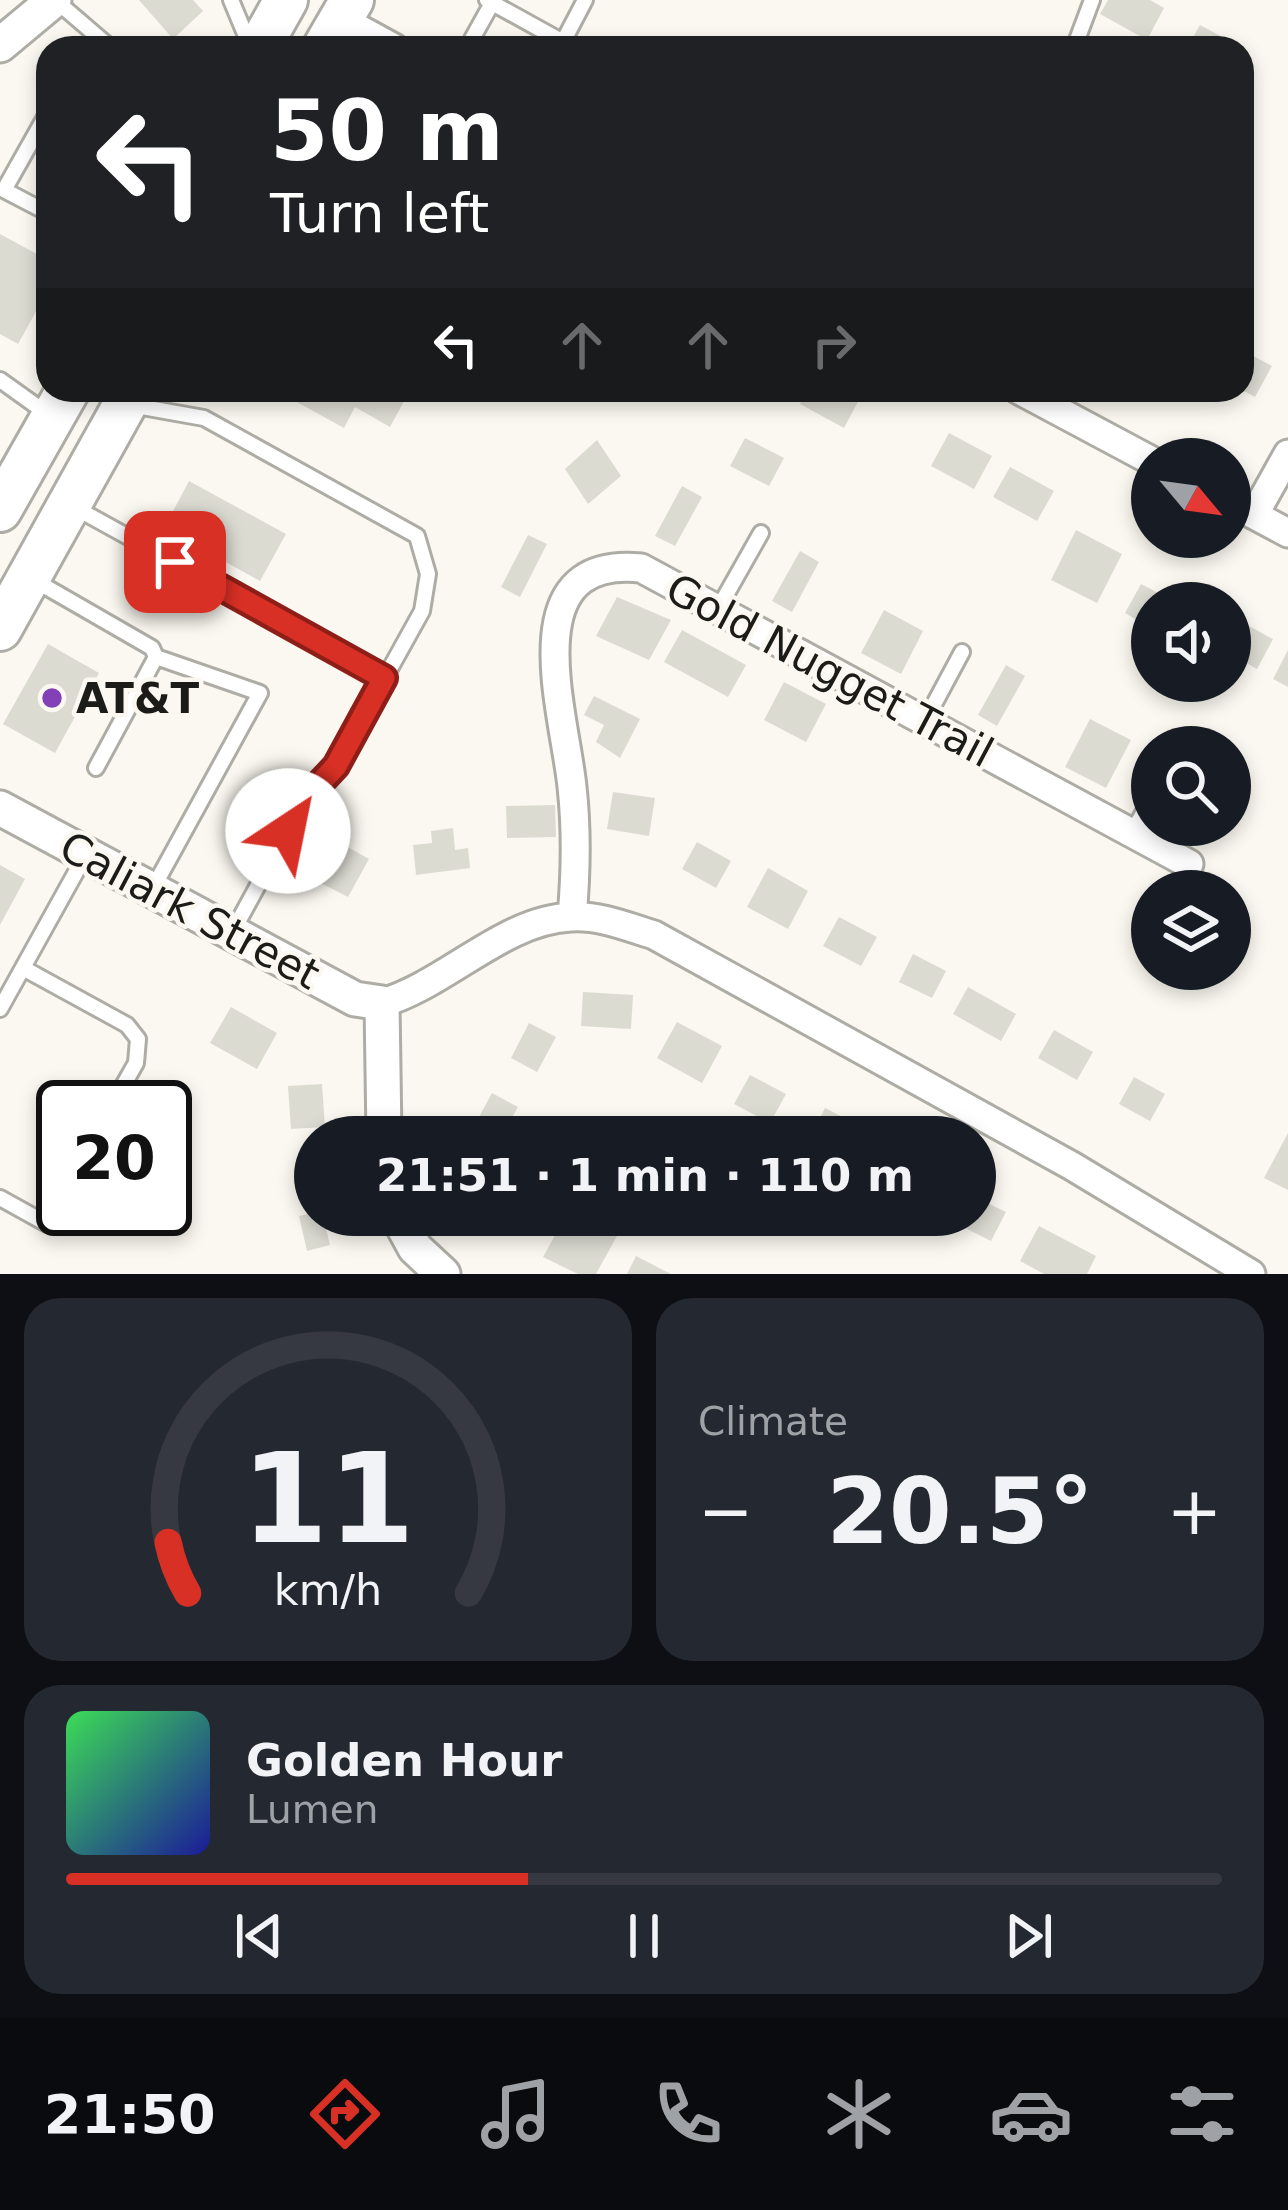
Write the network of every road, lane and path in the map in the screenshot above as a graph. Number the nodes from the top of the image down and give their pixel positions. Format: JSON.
{"nodes":[{"id":1,"x":54,"y":0,"type":"edge"},
{"id":2,"x":231,"y":0,"type":"edge"},
{"id":3,"x":286,"y":0,"type":"edge"},
{"id":4,"x":585,"y":0,"type":"edge"},
{"id":5,"x":1092,"y":0,"type":"edge"},
{"id":6,"x":490,"y":1,"type":"edge"},
{"id":7,"x":339,"y":22,"type":"edge"},
{"id":8,"x":93,"y":33,"type":"junction"},
{"id":9,"x":91,"y":36,"type":"edge"},
{"id":10,"x":97,"y":36,"type":"edge"},
{"id":11,"x":249,"y":36,"type":"edge"},
{"id":12,"x":263,"y":36,"type":"edge"},
{"id":13,"x":369,"y":36,"type":"edge"},
{"id":14,"x":473,"y":36,"type":"edge"},
{"id":15,"x":552,"y":36,"type":"edge"},
{"id":16,"x":566,"y":36,"type":"edge"},
{"id":17,"x":1078,"y":36,"type":"edge"},
{"id":18,"x":0,"y":45,"type":"edge"},
{"id":19,"x":36,"y":133,"type":"edge"},
{"id":20,"x":36,"y":207,"type":"edge"},
{"id":21,"x":0,"y":380,"type":"edge"},
{"id":22,"x":36,"y":394,"type":"edge"},
{"id":23,"x":126,"y":402,"type":"edge"},
{"id":24,"x":147,"y":402,"type":"edge"},
{"id":25,"x":1042,"y":402,"type":"edge"},
{"id":26,"x":60,"y":404,"type":"edge"},
{"id":27,"x":1131,"y":449,"type":"edge"},
{"id":28,"x":1288,"y":454,"type":"edge"},
{"id":29,"x":1251,"y":497,"type":"edge"},
{"id":30,"x":69,"y":505,"type":"junction"},
{"id":31,"x":0,"y":511,"type":"edge"},
{"id":32,"x":1251,"y":513,"type":"edge"},
{"id":33,"x":760,"y":533,"type":"dead end"},
{"id":34,"x":1288,"y":533,"type":"edge"},
{"id":35,"x":29,"y":577,"type":"junction"},
{"id":36,"x":718,"y":609,"type":"junction"},
{"id":37,"x":0,"y":629,"type":"edge"},
{"id":38,"x":962,"y":652,"type":"dead end"},
{"id":39,"x":156,"y":657,"type":"junction"},
{"id":40,"x":384,"y":678,"type":"junction"},
{"id":41,"x":925,"y":721,"type":"junction"},
{"id":42,"x":96,"y":768,"type":"dead end"},
{"id":43,"x":0,"y":808,"type":"edge"},
{"id":44,"x":1131,"y":832,"type":"edge"},
{"id":45,"x":1156,"y":846,"type":"edge"},
{"id":46,"x":86,"y":854,"type":"junction"},
{"id":47,"x":1189,"y":864,"type":"dead end"},
{"id":48,"x":152,"y":890,"type":"junction"},
{"id":49,"x":572,"y":917,"type":"junction"},
{"id":50,"x":232,"y":933,"type":"junction"},
{"id":51,"x":22,"y":968,"type":"junction"},
{"id":52,"x":382,"y":1003,"type":"junction"},
{"id":53,"x":0,"y":1009,"type":"edge"},
{"id":54,"x":126,"y":1080,"type":"edge"},
{"id":55,"x":384,"y":1116,"type":"edge"},
{"id":56,"x":0,"y":1198,"type":"edge"},
{"id":57,"x":36,"y":1218,"type":"edge"},
{"id":58,"x":409,"y":1236,"type":"edge"},
{"id":59,"x":443,"y":1274,"type":"edge"},
{"id":60,"x":1251,"y":1274,"type":"edge"}],
"edges":[{"from":1,"to":8,"type":"lane"},
{"from":1,"to":18,"type":"street"},
{"from":2,"to":11,"type":"lane"},
{"from":3,"to":12,"type":"main road"},
{"from":4,"to":16,"type":"lane"},
{"from":5,"to":17,"type":"lane"},
{"from":6,"to":14,"type":"lane"},
{"from":6,"to":15,"type":"lane"},
{"from":7,"to":13,"type":"street"},
{"from":8,"to":9,"type":"lane"},
{"from":8,"to":10,"type":"lane"},
{"from":19,"to":20,"type":"lane"},
{"from":21,"to":22,"type":"lane"},
{"from":23,"to":30,"type":"main road"},
{"from":24,"to":40,"type":"lane"},
{"from":25,"to":27,"type":"street"},
{"from":26,"to":31,"type":"main road"},
{"from":28,"to":29,"type":"street"},
{"from":30,"to":35,"type":"main road"},
{"from":30,"to":40,"type":"lane"},
{"from":32,"to":34,"type":"street"},
{"from":33,"to":36,"type":"lane"},
{"from":35,"to":37,"type":"main road"},
{"from":35,"to":39,"type":"lane"},
{"from":36,"to":41,"type":"street","name":"Gold Nugget Trail"},
{"from":36,"to":49,"type":"street","name":"Gold Nugget Trail"},
{"from":38,"to":41,"type":"lane"},
{"from":39,"to":42,"type":"lane"},
{"from":39,"to":48,"type":"lane"},
{"from":40,"to":50,"type":"lane"},
{"from":41,"to":44,"type":"street","name":"Gold Nugget Trail"},
{"from":43,"to":46,"type":"street","name":"Caliark Street"},
{"from":45,"to":47,"type":"street","name":"Gold Nugget Trail"},
{"from":46,"to":48,"type":"street","name":"Caliark Street"},
{"from":46,"to":51,"type":"lane"},
{"from":48,"to":50,"type":"street","name":"Caliark Street"},
{"from":49,"to":52,"type":"street"},
{"from":49,"to":60,"type":"street"},
{"from":50,"to":52,"type":"street","name":"Caliark Street"},
{"from":51,"to":53,"type":"lane"},
{"from":51,"to":54,"type":"lane"},
{"from":52,"to":55,"type":"street"},
{"from":56,"to":57,"type":"lane"},
{"from":58,"to":59,"type":"street"}]}
